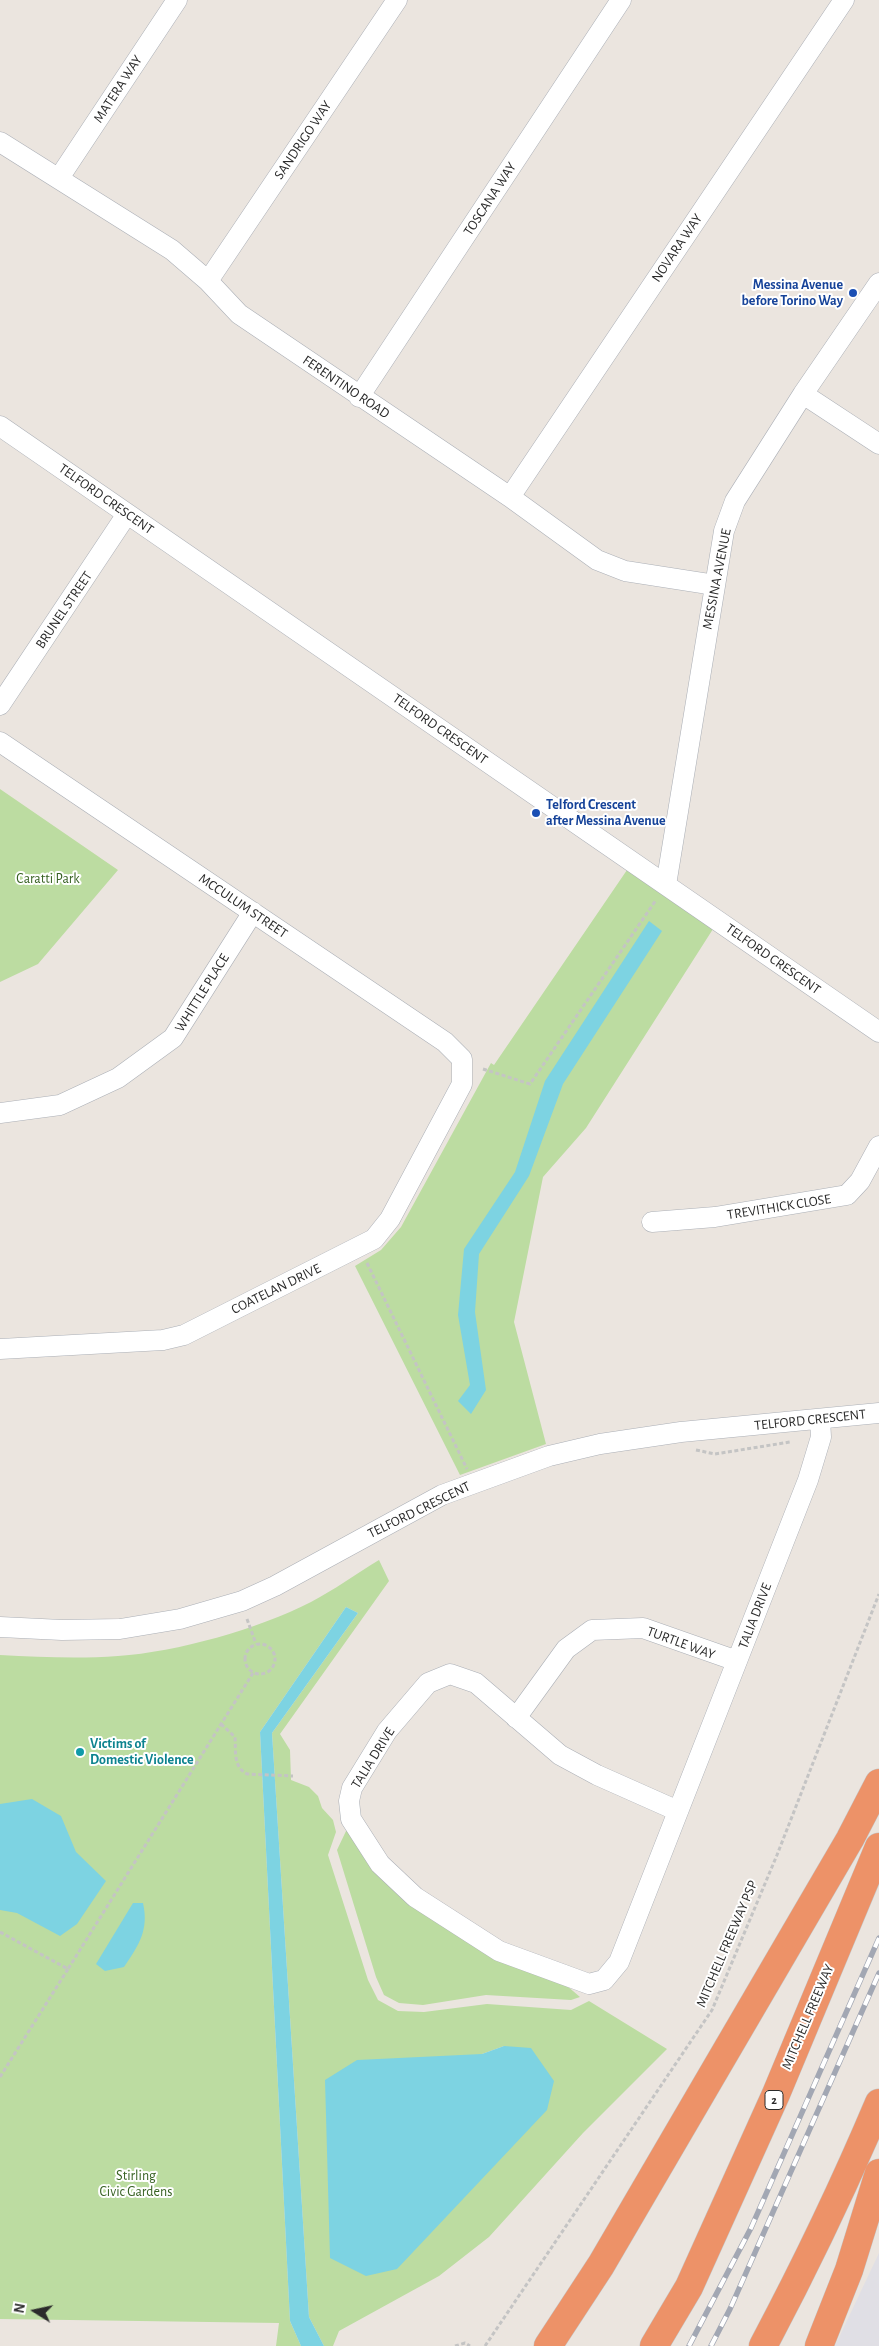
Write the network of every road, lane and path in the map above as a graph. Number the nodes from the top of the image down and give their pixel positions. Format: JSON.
{"nodes":[{"id":1,"x":176,"y":0,"type":"edge"},
{"id":2,"x":397,"y":0,"type":"edge"},
{"id":3,"x":621,"y":0,"type":"edge"},
{"id":4,"x":844,"y":0,"type":"edge"},
{"id":5,"x":0,"y":142,"type":"edge"},
{"id":6,"x":59,"y":178,"type":"junction"},
{"id":7,"x":208,"y":281,"type":"junction"},
{"id":8,"x":879,"y":283,"type":"edge"},
{"id":9,"x":803,"y":394,"type":"junction"},
{"id":10,"x":359,"y":397,"type":"junction"},
{"id":11,"x":0,"y":426,"type":"edge"},
{"id":12,"x":879,"y":444,"type":"edge"},
{"id":13,"x":510,"y":497,"type":"junction"},
{"id":14,"x":128,"y":514,"type":"junction"},
{"id":15,"x":715,"y":585,"type":"junction"},
{"id":16,"x":0,"y":705,"type":"edge"},
{"id":17,"x":0,"y":742,"type":"edge"},
{"id":18,"x":666,"y":885,"type":"junction"},
{"id":19,"x":253,"y":912,"type":"junction"},
{"id":20,"x":879,"y":1032,"type":"edge"},
{"id":21,"x":483,"y":1069,"type":"dead end"},
{"id":22,"x":462,"y":1084,"type":"joint"},
{"id":23,"x":0,"y":1113,"type":"edge"},
{"id":24,"x":879,"y":1146,"type":"edge"},
{"id":25,"x":652,"y":1222,"type":"dead end"},
{"id":26,"x":359,"y":1247,"type":"junction"},
{"id":27,"x":0,"y":1349,"type":"edge"},
{"id":28,"x":879,"y":1413,"type":"edge"},
{"id":29,"x":821,"y":1428,"type":"junction"},
{"id":30,"x":715,"y":1454,"type":"dead end"},
{"id":31,"x":474,"y":1482,"type":"junction"},
{"id":32,"x":879,"y":1594,"type":"edge"},
{"id":33,"x":248,"y":1619,"type":"dead end"},
{"id":34,"x":0,"y":1627,"type":"edge"},
{"id":35,"x":256,"y":1644,"type":"junction"},
{"id":36,"x":737,"y":1661,"type":"junction"},
{"id":37,"x":253,"y":1673,"type":"junction"},
{"id":38,"x":516,"y":1718,"type":"junction"},
{"id":39,"x":221,"y":1724,"type":"junction"},
{"id":40,"x":293,"y":1776,"type":"dead end"},
{"id":41,"x":879,"y":1783,"type":"edge"},
{"id":42,"x":678,"y":1811,"type":"junction"},
{"id":43,"x":879,"y":1847,"type":"edge"},
{"id":44,"x":0,"y":1932,"type":"edge"},
{"id":45,"x":68,"y":1969,"type":"junction"},
{"id":46,"x":0,"y":2077,"type":"edge"},
{"id":47,"x":879,"y":2103,"type":"edge"},
{"id":48,"x":879,"y":2173,"type":"edge"},
{"id":49,"x":456,"y":2346,"type":"edge"},
{"id":50,"x":470,"y":2346,"type":"edge"},
{"id":51,"x":485,"y":2346,"type":"edge"},
{"id":52,"x":548,"y":2346,"type":"edge"},
{"id":53,"x":654,"y":2346,"type":"edge"},
{"id":54,"x":763,"y":2346,"type":"edge"},
{"id":55,"x":819,"y":2346,"type":"edge"}],
"edges":[{"from":1,"to":6,"type":"street","name":"MATERA WAY"},
{"from":2,"to":7,"type":"street","name":"SANDRIGO WAY"},
{"from":3,"to":10,"type":"street","name":"TOSCANA WAY"},
{"from":4,"to":13,"type":"street","name":"NOVARA WAY"},
{"from":5,"to":6,"type":"street","name":"FERENTINO ROAD"},
{"from":6,"to":7,"type":"street","name":"FERENTINO ROAD"},
{"from":7,"to":10,"type":"street","name":"FERENTINO ROAD"},
{"from":8,"to":9,"type":"street","name":"MESSINA AVENUE"},
{"from":9,"to":12,"type":"street"},
{"from":9,"to":15,"type":"street","name":"MESSINA AVENUE"},
{"from":10,"to":13,"type":"street","name":"FERENTINO ROAD"},
{"from":11,"to":14,"type":"street","name":"TELFORD CRESCENT"},
{"from":13,"to":15,"type":"street","name":"FERENTINO ROAD"},
{"from":14,"to":16,"type":"street","name":"BRUNEL STREET"},
{"from":14,"to":18,"type":"street","name":"TELFORD CRESCENT"},
{"from":15,"to":18,"type":"street","name":"MESSINA AVENUE"},
{"from":17,"to":19,"type":"street","name":"MCCULUM STREET"},
{"from":18,"to":20,"type":"street","name":"TELFORD CRESCENT"},
{"from":18,"to":21,"type":"path"},
{"from":19,"to":22,"type":"street","name":"MCCULUM STREET"},
{"from":19,"to":23,"type":"street","name":"WHITTLE PLACE"},
{"from":22,"to":26,"type":"street","name":"COATELAN DRIVE"},
{"from":24,"to":25,"type":"street","name":"TREVITHICK CLOSE"},
{"from":26,"to":27,"type":"street","name":"COATELAN DRIVE"},
{"from":26,"to":31,"type":"path"},
{"from":28,"to":29,"type":"street","name":"TELFORD CRESCENT"},
{"from":29,"to":30,"type":"path"},
{"from":29,"to":31,"type":"street","name":"TELFORD CRESCENT"},
{"from":29,"to":36,"type":"street","name":"TALIA DRIVE"},
{"from":31,"to":34,"type":"street","name":"TELFORD CRESCENT"},
{"from":32,"to":51,"type":"path","name":"MITCHELL FREEWAY PSP"},
{"from":33,"to":35,"type":"path"},
{"from":35,"to":37,"type":"path"},
{"from":35,"to":37,"type":"path"},
{"from":36,"to":38,"type":"street","name":"TURTLE WAY"},
{"from":36,"to":42,"type":"street","name":"TALIA DRIVE"},
{"from":37,"to":39,"type":"path"},
{"from":38,"to":42,"type":"street","name":"TALIA DRIVE"},
{"from":38,"to":42,"type":"street","name":"TALIA DRIVE"},
{"from":39,"to":40,"type":"path"},
{"from":39,"to":45,"type":"path"},
{"from":41,"to":52,"type":"highway"},
{"from":43,"to":53,"type":"highway","name":"MITCHELL FREEWAY","number":"2"},
{"from":44,"to":45,"type":"path"},
{"from":45,"to":46,"type":"path"},
{"from":47,"to":54,"type":"highway"},
{"from":48,"to":55,"type":"highway"},
{"from":49,"to":50,"type":"path"}]}
